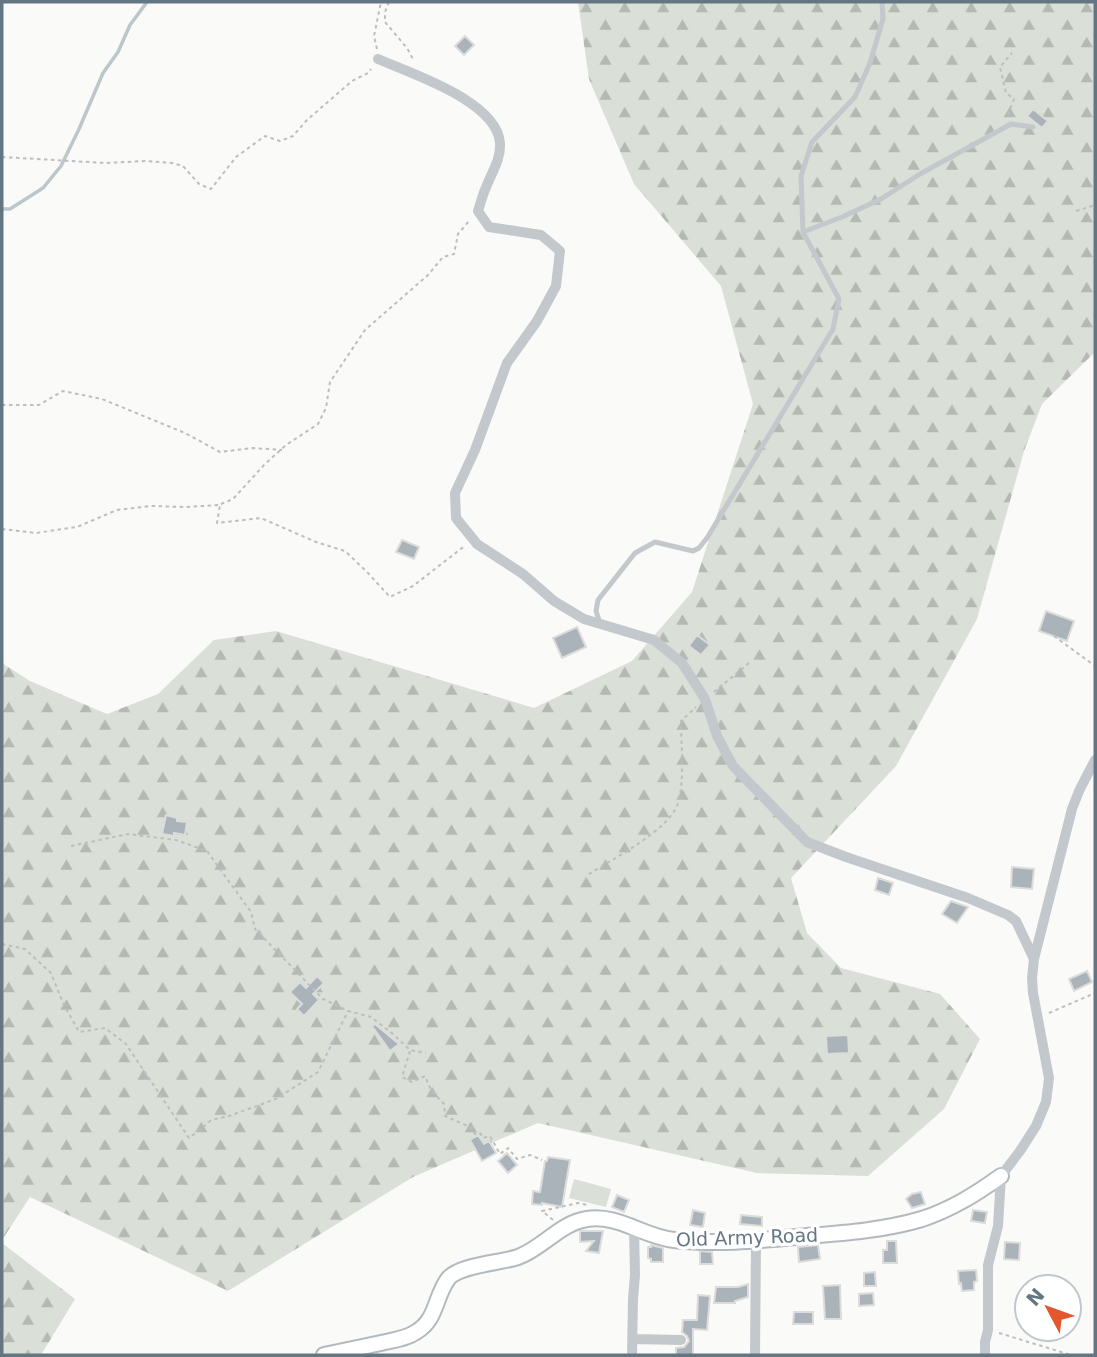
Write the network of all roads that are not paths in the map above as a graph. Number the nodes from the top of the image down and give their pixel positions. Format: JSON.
{"nodes":[{"id":1,"x":882,"y":2,"type":"edge"},
{"id":2,"x":378,"y":60,"type":"road end"},
{"id":3,"x":1033,"y":127,"type":"dead end"},
{"id":4,"x":803,"y":232,"type":"junction"},
{"id":5,"x":600,"y":624,"type":"junction"},
{"id":6,"x":1095,"y":760,"type":"edge"},
{"id":7,"x":1034,"y":959,"type":"junction"},
{"id":8,"x":1001,"y":1176,"type":"junction"},
{"id":9,"x":634,"y":1228,"type":"junction"},
{"id":10,"x":757,"y":1240,"type":"junction"},
{"id":11,"x":633,"y":1339,"type":"junction"},
{"id":12,"x":681,"y":1340,"type":"dead end"},
{"id":13,"x":324,"y":1355,"type":"edge"},
{"id":14,"x":632,"y":1355,"type":"edge"},
{"id":15,"x":755,"y":1355,"type":"edge"},
{"id":16,"x":985,"y":1355,"type":"edge"}],
"edges":[{"from":1,"to":4,"type":"lane"},
{"from":2,"to":5,"type":"street"},
{"from":3,"to":4,"type":"lane"},
{"from":4,"to":5,"type":"lane"},
{"from":5,"to":7,"type":"street"},
{"from":6,"to":7,"type":"street"},
{"from":7,"to":8,"type":"street"},
{"from":8,"to":10,"type":"street","name":"Old Army Road"},
{"from":8,"to":16,"type":"street"},
{"from":9,"to":10,"type":"street","name":"Old Army Road"},
{"from":9,"to":11,"type":"street"},
{"from":9,"to":13,"type":"street","name":"Old Army Road"},
{"from":10,"to":15,"type":"street"},
{"from":11,"to":12,"type":"street"},
{"from":11,"to":14,"type":"street"}]}
